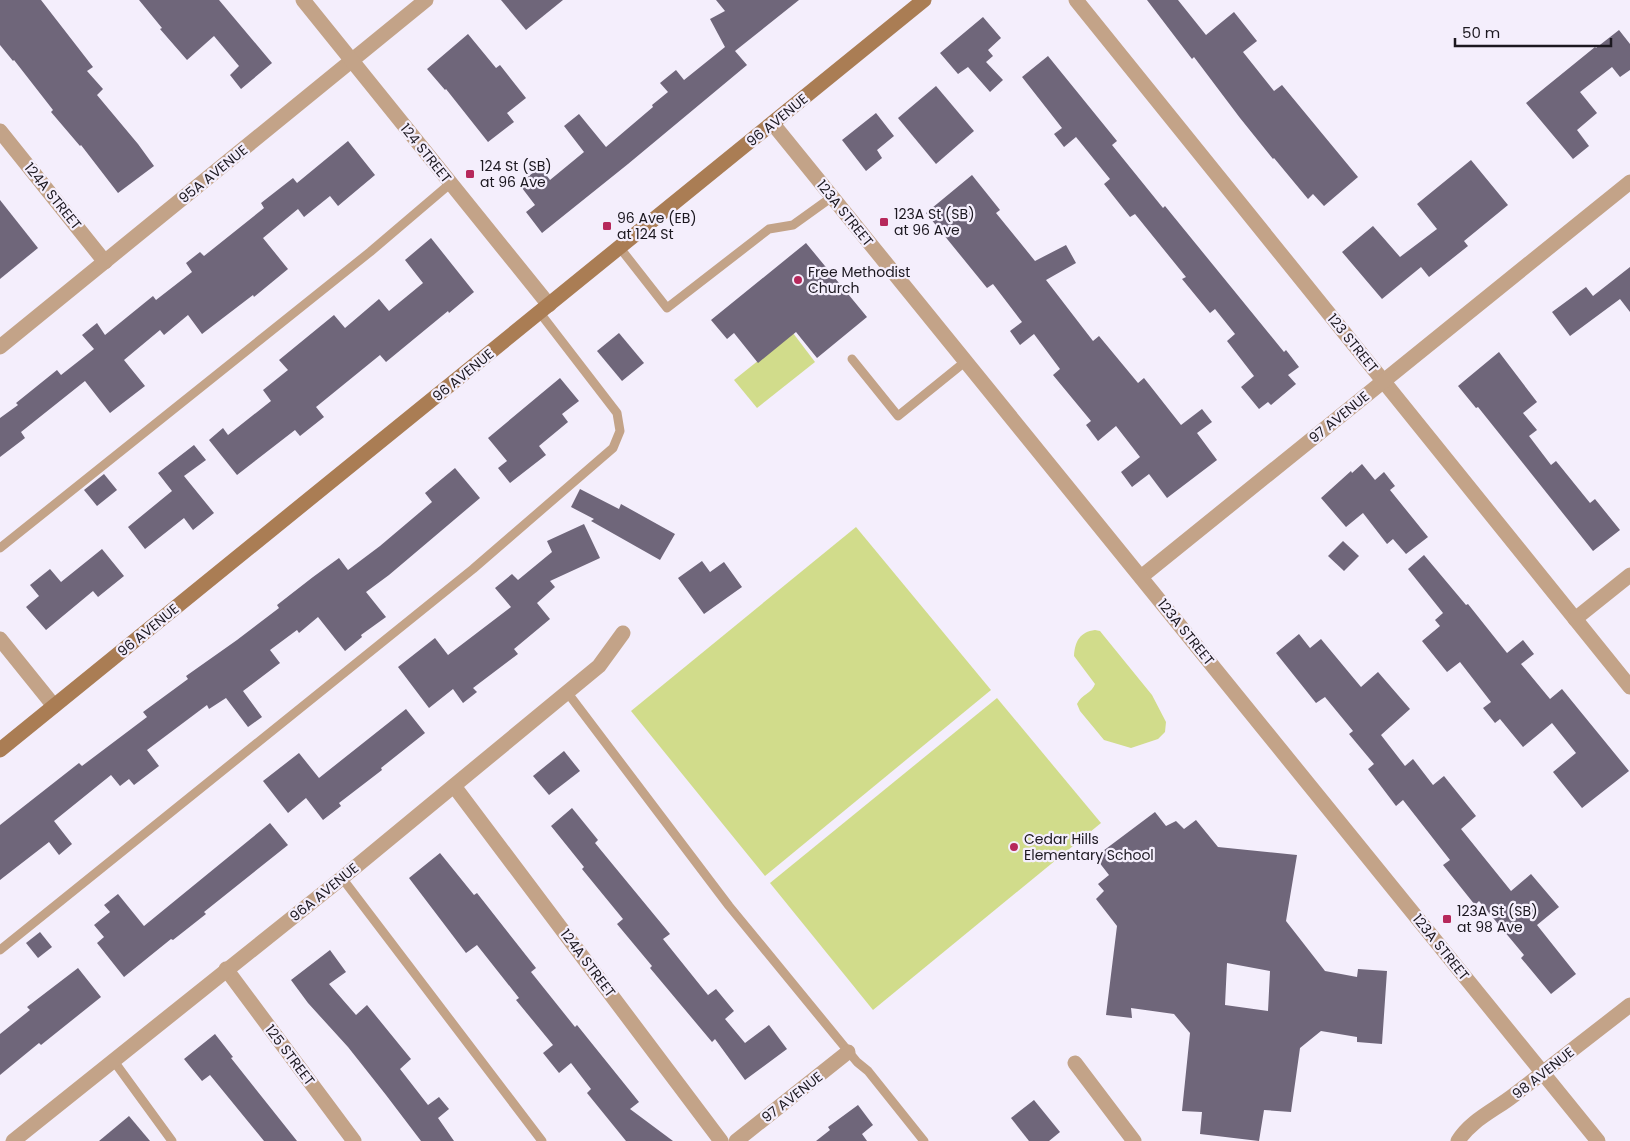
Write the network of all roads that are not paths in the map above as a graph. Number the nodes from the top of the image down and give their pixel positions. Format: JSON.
{"nodes":[{"id":1,"x":303,"y":0,"type":"edge"},
{"id":2,"x":426,"y":0,"type":"edge"},
{"id":3,"x":924,"y":0,"type":"edge"},
{"id":4,"x":1076,"y":0,"type":"edge"},
{"id":5,"x":352,"y":61,"type":"junction"},
{"id":6,"x":773,"y":124,"type":"junction"},
{"id":7,"x":0,"y":131,"type":"edge"},
{"id":8,"x":1630,"y":182,"type":"edge"},
{"id":9,"x":451,"y":183,"type":"junction"},
{"id":10,"x":832,"y":197,"type":"junction"},
{"id":11,"x":620,"y":248,"type":"junction"},
{"id":12,"x":105,"y":262,"type":"junction"},
{"id":13,"x":544,"y":309,"type":"junction"},
{"id":14,"x":0,"y":347,"type":"edge"},
{"id":15,"x":852,"y":358,"type":"dead end"},
{"id":16,"x":966,"y":361,"type":"junction"},
{"id":17,"x":1384,"y":381,"type":"junction"},
{"id":18,"x":0,"y":548,"type":"edge"},
{"id":19,"x":1630,"y":575,"type":"edge"},
{"id":20,"x":1141,"y":577,"type":"junction"},
{"id":21,"x":1575,"y":619,"type":"junction"},
{"id":22,"x":623,"y":633,"type":"dead end"},
{"id":23,"x":0,"y":639,"type":"edge"},
{"id":24,"x":1630,"y":686,"type":"edge"},
{"id":25,"x":567,"y":692,"type":"junction"},
{"id":26,"x":54,"y":706,"type":"junction"},
{"id":27,"x":0,"y":750,"type":"edge"},
{"id":28,"x":454,"y":786,"type":"junction"},
{"id":29,"x":342,"y":878,"type":"junction"},
{"id":30,"x":0,"y":950,"type":"edge"},
{"id":31,"x":226,"y":970,"type":"junction"},
{"id":32,"x":1630,"y":1005,"type":"edge"},
{"id":33,"x":848,"y":1052,"type":"junction"},
{"id":34,"x":113,"y":1060,"type":"junction"},
{"id":35,"x":1074,"y":1063,"type":"dead end"},
{"id":36,"x":1544,"y":1073,"type":"junction"},
{"id":37,"x":14,"y":1141,"type":"edge"},
{"id":38,"x":172,"y":1141,"type":"edge"},
{"id":39,"x":354,"y":1141,"type":"edge"},
{"id":40,"x":542,"y":1141,"type":"edge"},
{"id":41,"x":721,"y":1141,"type":"edge"},
{"id":42,"x":736,"y":1141,"type":"edge"},
{"id":43,"x":924,"y":1141,"type":"edge"},
{"id":44,"x":1134,"y":1141,"type":"edge"},
{"id":45,"x":1458,"y":1141,"type":"edge"},
{"id":46,"x":1598,"y":1141,"type":"edge"}],
"edges":[{"from":1,"to":5,"type":"street","name":"124 STREET"},
{"from":2,"to":5,"type":"street","name":"95A AVENUE"},
{"from":3,"to":6,"type":"main road","name":"96 AVENUE"},
{"from":4,"to":17,"type":"street","name":"123 STREET"},
{"from":5,"to":9,"type":"street","name":"124 STREET"},
{"from":5,"to":12,"type":"street","name":"95A AVENUE"},
{"from":6,"to":10,"type":"street","name":"123A STREET"},
{"from":6,"to":11,"type":"main road","name":"96 AVENUE"},
{"from":7,"to":12,"type":"street","name":"124A STREET"},
{"from":8,"to":17,"type":"street","name":"97 AVENUE"},
{"from":9,"to":13,"type":"street","name":"124 STREET"},
{"from":9,"to":18,"type":"lane"},
{"from":10,"to":11,"type":"lane"},
{"from":10,"to":16,"type":"street","name":"123A STREET"},
{"from":11,"to":13,"type":"main road","name":"96 AVENUE"},
{"from":12,"to":14,"type":"street","name":"95A AVENUE"},
{"from":13,"to":26,"type":"main road","name":"96 AVENUE"},
{"from":13,"to":30,"type":"lane"},
{"from":15,"to":16,"type":"lane"},
{"from":16,"to":20,"type":"street","name":"123A STREET"},
{"from":17,"to":20,"type":"street","name":"97 AVENUE"},
{"from":17,"to":21,"type":"street","name":"123 STREET"},
{"from":19,"to":21,"type":"street"},
{"from":20,"to":36,"type":"street","name":"123A STREET"},
{"from":21,"to":24,"type":"street","name":"123 STREET"},
{"from":22,"to":25,"type":"street","name":"96A AVENUE"},
{"from":23,"to":26,"type":"street"},
{"from":25,"to":28,"type":"street","name":"96A AVENUE"},
{"from":25,"to":33,"type":"lane"},
{"from":26,"to":27,"type":"main road","name":"96 AVENUE"},
{"from":28,"to":29,"type":"street","name":"96A AVENUE"},
{"from":28,"to":41,"type":"street","name":"124A STREET"},
{"from":29,"to":31,"type":"street","name":"96A AVENUE"},
{"from":29,"to":40,"type":"lane"},
{"from":31,"to":34,"type":"street","name":"96A AVENUE"},
{"from":31,"to":39,"type":"street","name":"125 STREET"},
{"from":32,"to":36,"type":"street","name":"98 AVENUE"},
{"from":33,"to":42,"type":"street","name":"97 AVENUE"},
{"from":33,"to":43,"type":"lane"},
{"from":34,"to":37,"type":"street","name":"96A AVENUE"},
{"from":34,"to":38,"type":"lane"},
{"from":35,"to":44,"type":"street"},
{"from":36,"to":45,"type":"street","name":"98 AVENUE"},
{"from":36,"to":46,"type":"street","name":"123A STREET"}]}
